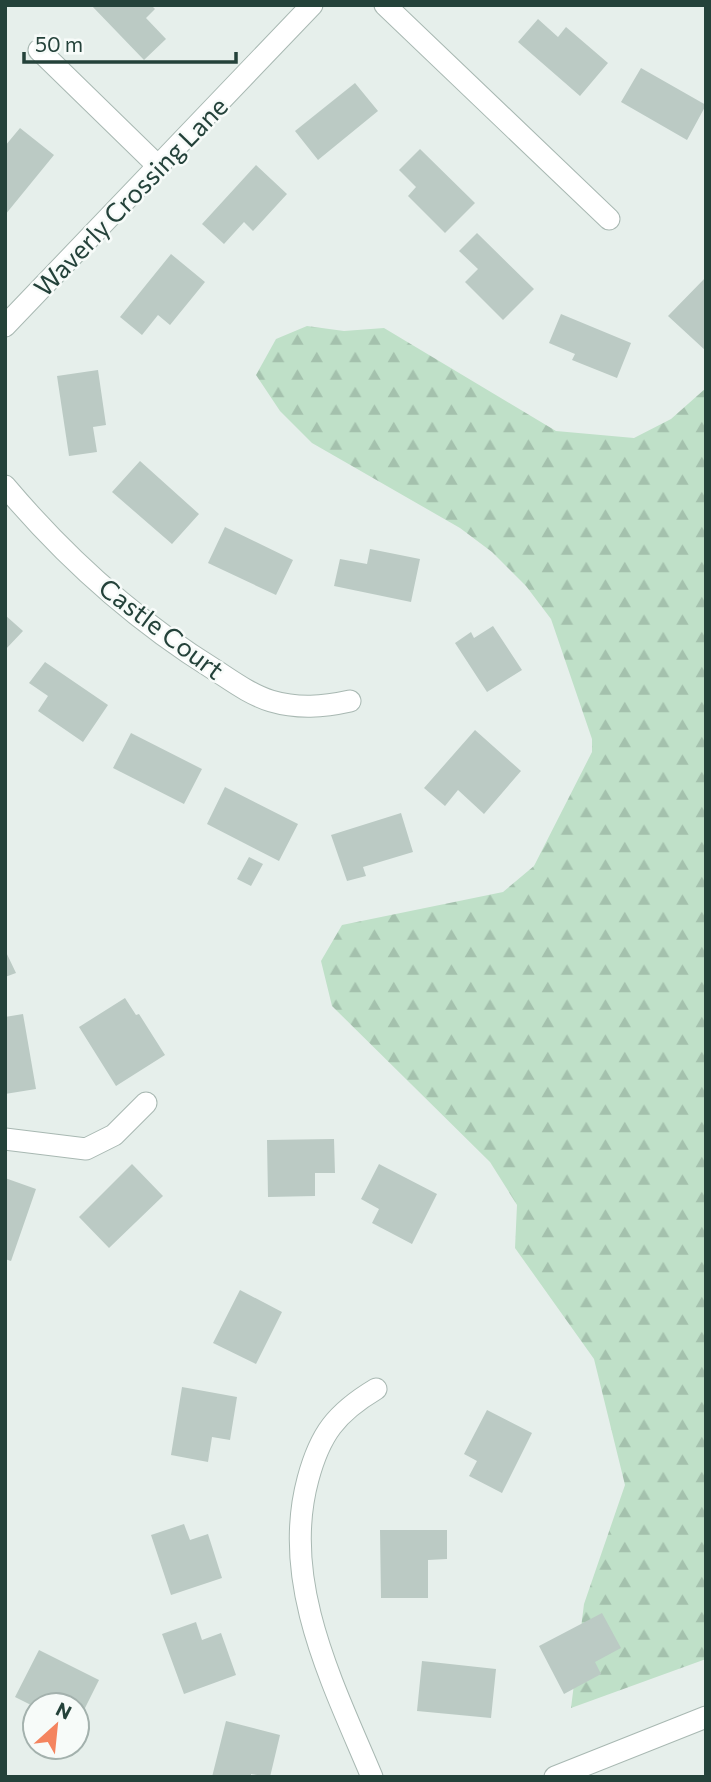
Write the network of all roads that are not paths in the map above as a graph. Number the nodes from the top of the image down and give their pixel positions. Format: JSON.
{"nodes":[{"id":1,"x":312,"y":5,"type":"edge"},
{"id":2,"x":385,"y":5,"type":"edge"},
{"id":3,"x":39,"y":50,"type":"dead end"},
{"id":4,"x":159,"y":167,"type":"junction"},
{"id":5,"x":609,"y":219,"type":"dead end"},
{"id":6,"x":5,"y":326,"type":"edge"},
{"id":7,"x":5,"y":486,"type":"edge"},
{"id":8,"x":350,"y":701,"type":"dead end"},
{"id":9,"x":146,"y":1103,"type":"dead end"},
{"id":10,"x":5,"y":1139,"type":"edge"},
{"id":11,"x":376,"y":1389,"type":"dead end"},
{"id":12,"x":706,"y":1717,"type":"edge"},
{"id":13,"x":372,"y":1777,"type":"edge"},
{"id":14,"x":555,"y":1777,"type":"edge"}],
"edges":[{"from":1,"to":4,"type":"street","name":"Waverly Crossing Lane"},
{"from":2,"to":5,"type":"street"},
{"from":3,"to":4,"type":"street"},
{"from":4,"to":6,"type":"street","name":"Waverly Crossing Lane"},
{"from":7,"to":8,"type":"street","name":"Castle Court"},
{"from":9,"to":10,"type":"street"},
{"from":11,"to":13,"type":"street"},
{"from":12,"to":14,"type":"street"}]}
